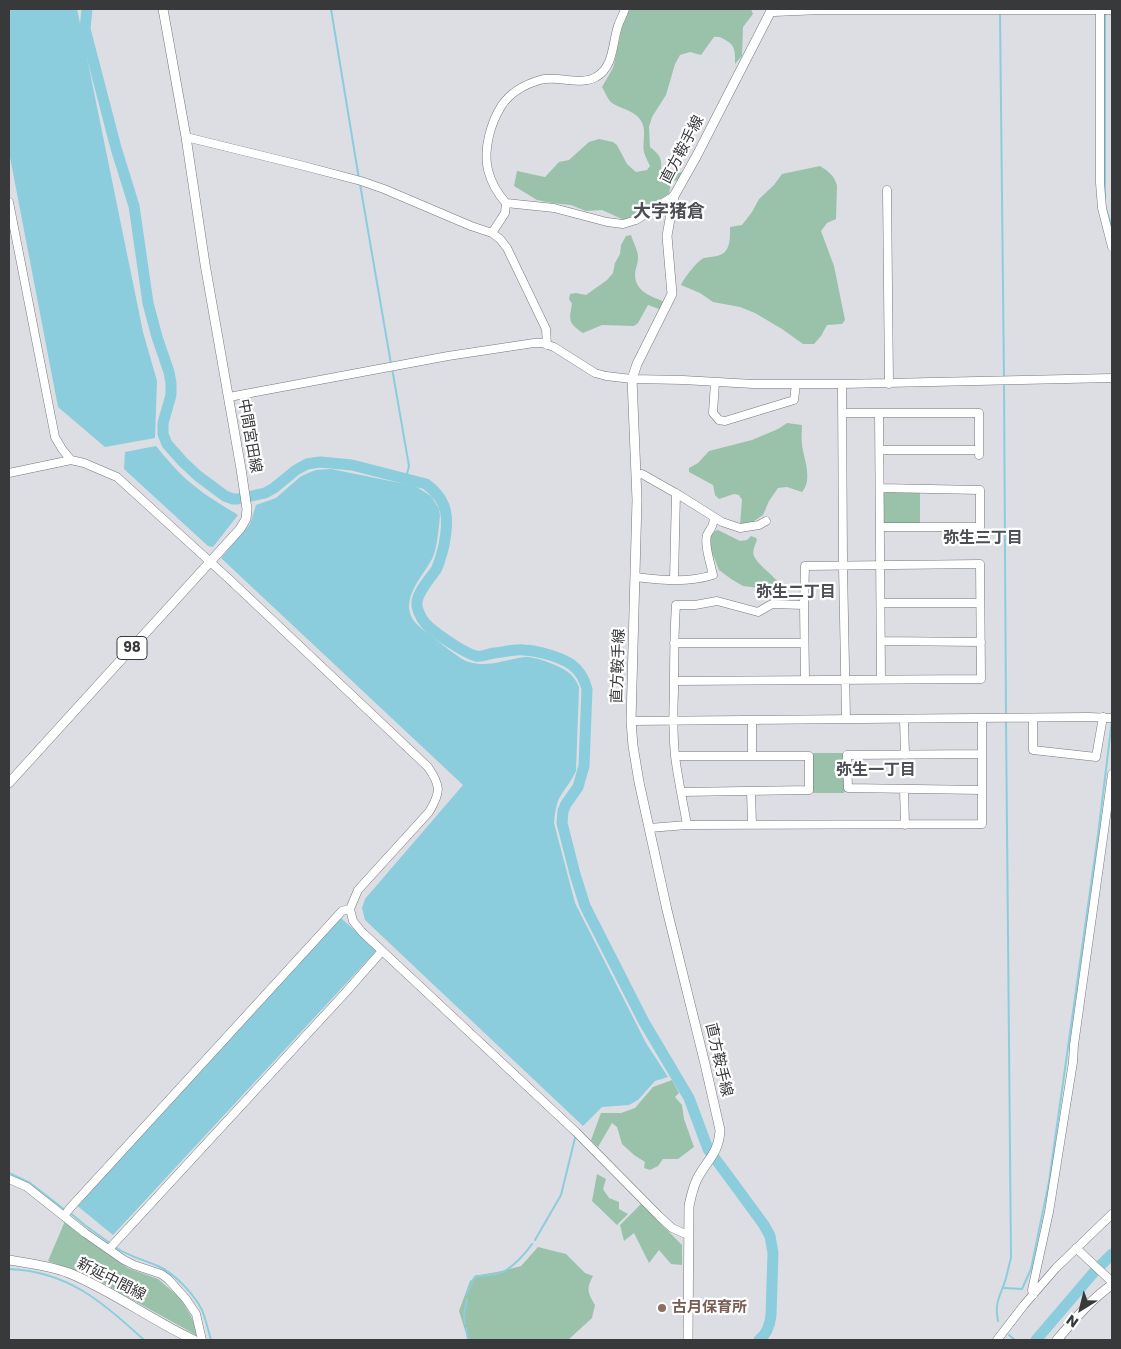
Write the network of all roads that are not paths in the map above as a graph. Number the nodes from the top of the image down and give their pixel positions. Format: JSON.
{"nodes":[{"id":1,"x":163,"y":9,"type":"edge"},
{"id":2,"x":625,"y":9,"type":"edge"},
{"id":3,"x":1100,"y":9,"type":"edge"},
{"id":4,"x":772,"y":10,"type":"edge"},
{"id":5,"x":1112,"y":10,"type":"edge"},
{"id":6,"x":186,"y":136,"type":"junction"},
{"id":7,"x":887,"y":190,"type":"dead end"},
{"id":8,"x":674,"y":196,"type":"junction"},
{"id":9,"x":9,"y":202,"type":"edge"},
{"id":10,"x":506,"y":203,"type":"junction"},
{"id":11,"x":492,"y":233,"type":"junction"},
{"id":12,"x":1112,"y":247,"type":"edge"},
{"id":13,"x":548,"y":345,"type":"junction"},
{"id":14,"x":1112,"y":378,"type":"edge"},
{"id":15,"x":632,"y":379,"type":"junction"},
{"id":16,"x":715,"y":382,"type":"junction"},
{"id":17,"x":796,"y":384,"type":"junction"},
{"id":18,"x":842,"y":384,"type":"junction"},
{"id":19,"x":889,"y":384,"type":"junction"},
{"id":20,"x":229,"y":397,"type":"junction"},
{"id":21,"x":842,"y":413,"type":"junction"},
{"id":22,"x":879,"y":413,"type":"junction"},
{"id":23,"x":880,"y":450,"type":"junction"},
{"id":24,"x":71,"y":460,"type":"junction"},
{"id":25,"x":9,"y":473,"type":"edge"},
{"id":26,"x":636,"y":475,"type":"junction"},
{"id":27,"x":880,"y":488,"type":"junction"},
{"id":28,"x":676,"y":493,"type":"junction"},
{"id":29,"x":714,"y":517,"type":"junction"},
{"id":30,"x":766,"y":521,"type":"dead end"},
{"id":31,"x":880,"y":527,"type":"junction"},
{"id":32,"x":210,"y":562,"type":"junction"},
{"id":33,"x":881,"y":565,"type":"junction"},
{"id":34,"x":843,"y":566,"type":"junction"},
{"id":35,"x":635,"y":577,"type":"junction"},
{"id":36,"x":674,"y":580,"type":"junction"},
{"id":37,"x":881,"y":603,"type":"junction"},
{"id":38,"x":980,"y":603,"type":"junction"},
{"id":39,"x":804,"y":604,"type":"junction"},
{"id":40,"x":881,"y":641,"type":"junction"},
{"id":41,"x":674,"y":642,"type":"junction"},
{"id":42,"x":981,"y":642,"type":"junction"},
{"id":43,"x":804,"y":643,"type":"junction"},
{"id":44,"x":804,"y":680,"type":"junction"},
{"id":45,"x":845,"y":680,"type":"junction"},
{"id":46,"x":882,"y":680,"type":"junction"},
{"id":47,"x":674,"y":681,"type":"junction"},
{"id":48,"x":1103,"y":717,"type":"junction"},
{"id":49,"x":982,"y":718,"type":"junction"},
{"id":50,"x":1033,"y":718,"type":"junction"},
{"id":51,"x":1112,"y":718,"type":"edge"},
{"id":52,"x":904,"y":719,"type":"junction"},
{"id":53,"x":752,"y":720,"type":"junction"},
{"id":54,"x":846,"y":720,"type":"junction"},
{"id":55,"x":631,"y":721,"type":"junction"},
{"id":56,"x":673,"y":721,"type":"junction"},
{"id":57,"x":982,"y":754,"type":"junction"},
{"id":58,"x":905,"y":755,"type":"junction"},
{"id":59,"x":675,"y":756,"type":"junction"},
{"id":60,"x":752,"y":756,"type":"junction"},
{"id":61,"x":1112,"y":774,"type":"edge"},
{"id":62,"x":9,"y":783,"type":"edge"},
{"id":63,"x":904,"y":789,"type":"junction"},
{"id":64,"x":982,"y":790,"type":"junction"},
{"id":65,"x":751,"y":791,"type":"junction"},
{"id":66,"x":681,"y":792,"type":"junction"},
{"id":67,"x":687,"y":825,"type":"junction"},
{"id":68,"x":752,"y":825,"type":"junction"},
{"id":69,"x":905,"y":825,"type":"junction"},
{"id":70,"x":649,"y":828,"type":"junction"},
{"id":71,"x":350,"y":908,"type":"junction"},
{"id":72,"x":382,"y":951,"type":"junction"},
{"id":73,"x":9,"y":1180,"type":"edge"},
{"id":74,"x":1112,"y":1214,"type":"edge"},
{"id":75,"x":64,"y":1216,"type":"junction"},
{"id":76,"x":688,"y":1235,"type":"junction"},
{"id":77,"x":109,"y":1249,"type":"junction"},
{"id":78,"x":1077,"y":1249,"type":"junction"},
{"id":79,"x":9,"y":1260,"type":"edge"},
{"id":80,"x":1111,"y":1282,"type":"edge"},
{"id":81,"x":1033,"y":1296,"type":"junction"},
{"id":82,"x":194,"y":1340,"type":"edge"},
{"id":83,"x":202,"y":1340,"type":"edge"},
{"id":84,"x":688,"y":1340,"type":"edge"},
{"id":85,"x":997,"y":1340,"type":"edge"},
{"id":86,"x":1057,"y":1340,"type":"edge"}],
"edges":[{"from":1,"to":6,"type":"main road","name":"中間宮田線","number":"98"},
{"from":2,"to":10,"type":"street"},
{"from":3,"to":4,"type":"street"},
{"from":3,"to":5,"type":"street"},
{"from":3,"to":12,"type":"street"},
{"from":4,"to":8,"type":"main road","name":"直方鞍手線"},
{"from":6,"to":11,"type":"street"},
{"from":6,"to":20,"type":"main road","name":"中間宮田線","number":"98"},
{"from":7,"to":19,"type":"street"},
{"from":8,"to":10,"type":"street"},
{"from":8,"to":15,"type":"main road","name":"直方鞍手線"},
{"from":9,"to":24,"type":"street"},
{"from":10,"to":11,"type":"street"},
{"from":11,"to":13,"type":"street"},
{"from":13,"to":15,"type":"street"},
{"from":13,"to":20,"type":"street"},
{"from":14,"to":19,"type":"street"},
{"from":15,"to":16,"type":"street"},
{"from":15,"to":26,"type":"main road","name":"直方鞍手線"},
{"from":16,"to":17,"type":"street"},
{"from":16,"to":17,"type":"street"},
{"from":17,"to":18,"type":"street"},
{"from":18,"to":19,"type":"street"},
{"from":18,"to":21,"type":"street"},
{"from":20,"to":32,"type":"main road","name":"中間宮田線","number":"98"},
{"from":21,"to":22,"type":"street"},
{"from":21,"to":34,"type":"street"},
{"from":22,"to":23,"type":"street"},
{"from":22,"to":23,"type":"street"},
{"from":23,"to":27,"type":"street"},
{"from":24,"to":25,"type":"street"},
{"from":24,"to":32,"type":"street"},
{"from":26,"to":28,"type":"street"},
{"from":26,"to":35,"type":"main road","name":"直方鞍手線"},
{"from":27,"to":31,"type":"street"},
{"from":27,"to":31,"type":"street"},
{"from":28,"to":29,"type":"street"},
{"from":28,"to":36,"type":"street"},
{"from":29,"to":30,"type":"street"},
{"from":29,"to":36,"type":"street"},
{"from":31,"to":33,"type":"street"},
{"from":32,"to":62,"type":"main road","name":"中間宮田線","number":"98"},
{"from":32,"to":71,"type":"street"},
{"from":33,"to":34,"type":"street"},
{"from":33,"to":37,"type":"street"},
{"from":33,"to":38,"type":"street"},
{"from":34,"to":39,"type":"street"},
{"from":34,"to":45,"type":"street"},
{"from":35,"to":36,"type":"street"},
{"from":35,"to":55,"type":"main road","name":"直方鞍手線"},
{"from":37,"to":38,"type":"street"},
{"from":37,"to":40,"type":"street"},
{"from":38,"to":42,"type":"street"},
{"from":39,"to":41,"type":"street"},
{"from":39,"to":43,"type":"street"},
{"from":40,"to":42,"type":"street"},
{"from":40,"to":46,"type":"street"},
{"from":41,"to":43,"type":"street"},
{"from":41,"to":47,"type":"street"},
{"from":42,"to":46,"type":"street"},
{"from":43,"to":44,"type":"street"},
{"from":44,"to":45,"type":"street"},
{"from":44,"to":47,"type":"street"},
{"from":45,"to":46,"type":"street"},
{"from":45,"to":54,"type":"street"},
{"from":47,"to":56,"type":"street"},
{"from":48,"to":50,"type":"street"},
{"from":48,"to":50,"type":"street"},
{"from":48,"to":51,"type":"street"},
{"from":49,"to":50,"type":"street"},
{"from":49,"to":52,"type":"street"},
{"from":49,"to":57,"type":"street"},
{"from":52,"to":54,"type":"street"},
{"from":52,"to":58,"type":"street"},
{"from":53,"to":54,"type":"street"},
{"from":53,"to":56,"type":"street"},
{"from":53,"to":60,"type":"street"},
{"from":55,"to":56,"type":"street"},
{"from":55,"to":70,"type":"main road","name":"直方鞍手線"},
{"from":56,"to":59,"type":"street"},
{"from":57,"to":58,"type":"street"},
{"from":57,"to":64,"type":"street"},
{"from":58,"to":63,"type":"street"},
{"from":59,"to":60,"type":"street"},
{"from":59,"to":66,"type":"street"},
{"from":60,"to":65,"type":"street"},
{"from":61,"to":81,"type":"street"},
{"from":63,"to":64,"type":"street"},
{"from":63,"to":69,"type":"street"},
{"from":64,"to":69,"type":"street"},
{"from":65,"to":66,"type":"street"},
{"from":65,"to":68,"type":"street"},
{"from":66,"to":67,"type":"street"},
{"from":67,"to":68,"type":"street"},
{"from":67,"to":70,"type":"street"},
{"from":68,"to":69,"type":"street"},
{"from":70,"to":76,"type":"main road","name":"直方鞍手線"},
{"from":71,"to":72,"type":"street"},
{"from":71,"to":75,"type":"street"},
{"from":72,"to":76,"type":"street"},
{"from":72,"to":77,"type":"street"},
{"from":73,"to":75,"type":"street"},
{"from":74,"to":78,"type":"street"},
{"from":75,"to":77,"type":"street"},
{"from":76,"to":84,"type":"main road","name":"直方鞍手線"},
{"from":77,"to":83,"type":"street"},
{"from":78,"to":80,"type":"street"},
{"from":78,"to":81,"type":"street"},
{"from":79,"to":82,"type":"main road","name":"新延中間線"},
{"from":80,"to":86,"type":"main road"},
{"from":81,"to":85,"type":"street"}]}
